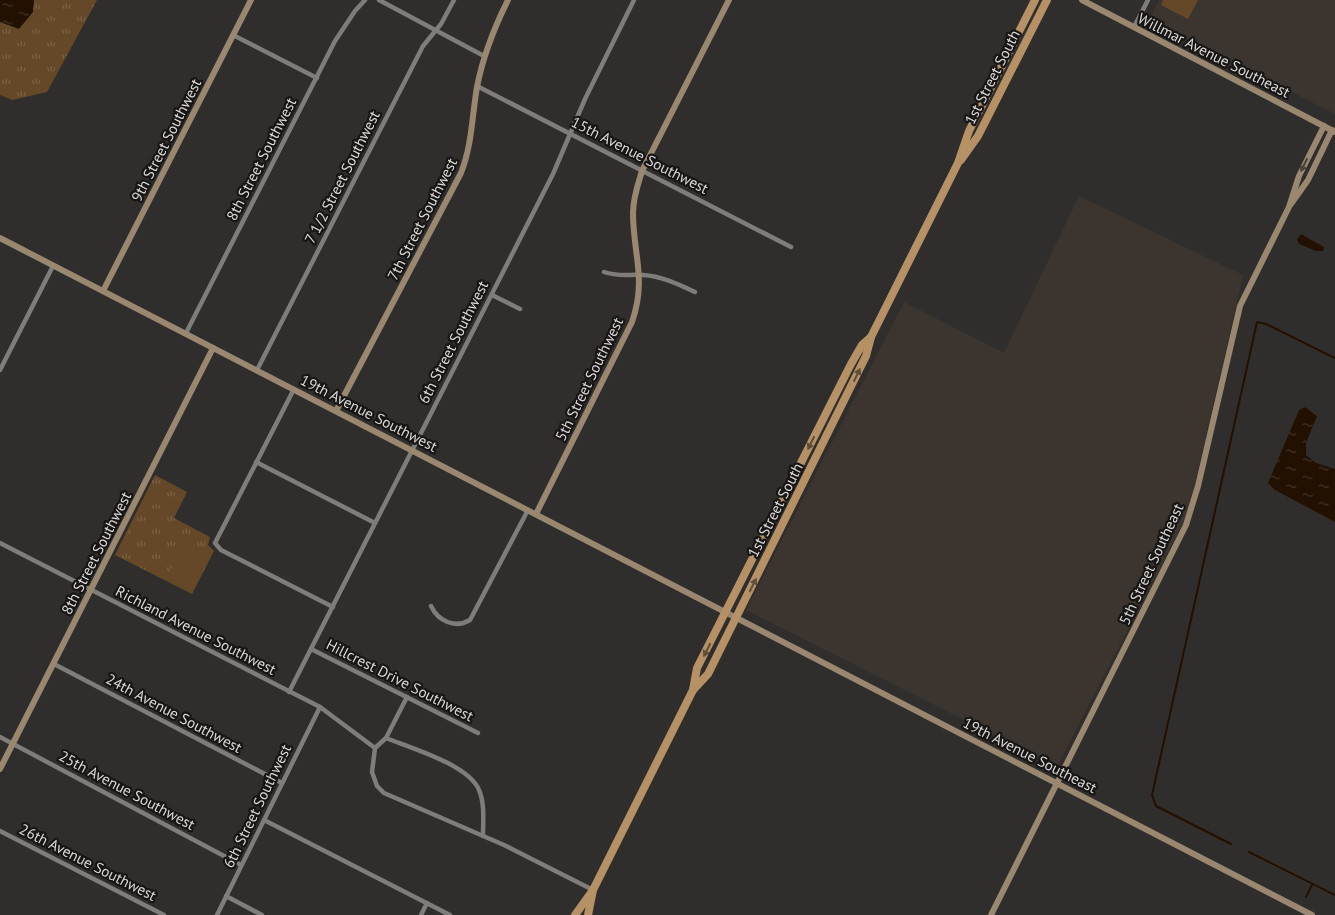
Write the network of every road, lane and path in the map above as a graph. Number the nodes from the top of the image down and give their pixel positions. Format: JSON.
{"nodes":[{"id":1,"x":251,"y":0,"type":"edge"},
{"id":2,"x":365,"y":0,"type":"edge"},
{"id":3,"x":379,"y":0,"type":"edge"},
{"id":4,"x":454,"y":0,"type":"edge"},
{"id":5,"x":508,"y":0,"type":"edge"},
{"id":6,"x":634,"y":0,"type":"edge"},
{"id":7,"x":729,"y":0,"type":"edge"},
{"id":8,"x":1035,"y":0,"type":"edge"},
{"id":9,"x":1047,"y":0,"type":"edge"},
{"id":10,"x":1082,"y":0,"type":"edge"},
{"id":11,"x":1148,"y":0,"type":"edge"},
{"id":12,"x":1134,"y":27,"type":"junction"},
{"id":13,"x":435,"y":31,"type":"junction"},
{"id":14,"x":233,"y":35,"type":"junction"},
{"id":15,"x":484,"y":56,"type":"junction"},
{"id":16,"x":317,"y":78,"type":"junction"},
{"id":17,"x":477,"y":86,"type":"junction"},
{"id":18,"x":1324,"y":126,"type":"junction"},
{"id":19,"x":1334,"y":131,"type":"edge"},
{"id":20,"x":570,"y":133,"type":"junction"},
{"id":21,"x":958,"y":164,"type":"junction"},
{"id":22,"x":642,"y":171,"type":"junction"},
{"id":23,"x":1289,"y":207,"type":"junction"},
{"id":24,"x":0,"y":238,"type":"edge"},
{"id":25,"x":791,"y":247,"type":"dead end"},
{"id":26,"x":53,"y":266,"type":"junction"},
{"id":27,"x":604,"y":272,"type":"dead end"},
{"id":28,"x":640,"y":275,"type":"junction"},
{"id":29,"x":103,"y":291,"type":"junction"},
{"id":30,"x":695,"y":292,"type":"dead end"},
{"id":31,"x":492,"y":295,"type":"junction"},
{"id":32,"x":520,"y":309,"type":"dead end"},
{"id":33,"x":186,"y":333,"type":"junction"},
{"id":34,"x":871,"y":336,"type":"junction"},
{"id":35,"x":213,"y":348,"type":"junction"},
{"id":36,"x":0,"y":370,"type":"edge"},
{"id":37,"x":257,"y":370,"type":"junction"},
{"id":38,"x":294,"y":389,"type":"junction"},
{"id":39,"x":336,"y":411,"type":"junction"},
{"id":40,"x":412,"y":450,"type":"junction"},
{"id":41,"x":256,"y":462,"type":"junction"},
{"id":42,"x":528,"y":510,"type":"junction"},
{"id":43,"x":536,"y":514,"type":"junction"},
{"id":44,"x":375,"y":523,"type":"junction"},
{"id":45,"x":0,"y":543,"type":"edge"},
{"id":46,"x":91,"y":590,"type":"junction"},
{"id":47,"x":431,"y":606,"type":"dead end"},
{"id":48,"x":333,"y":607,"type":"junction"},
{"id":49,"x":726,"y":611,"type":"junction"},
{"id":50,"x":736,"y":617,"type":"junction"},
{"id":51,"x":311,"y":649,"type":"junction"},
{"id":52,"x":54,"y":664,"type":"junction"},
{"id":53,"x":693,"y":690,"type":"junction"},
{"id":54,"x":289,"y":692,"type":"junction"},
{"id":55,"x":407,"y":697,"type":"junction"},
{"id":56,"x":320,"y":707,"type":"junction"},
{"id":57,"x":478,"y":733,"type":"dead end"},
{"id":58,"x":0,"y":737,"type":"edge"},
{"id":59,"x":386,"y":738,"type":"junction"},
{"id":60,"x":13,"y":744,"type":"junction"},
{"id":61,"x":375,"y":748,"type":"junction"},
{"id":62,"x":0,"y":769,"type":"edge"},
{"id":63,"x":282,"y":783,"type":"junction"},
{"id":64,"x":1057,"y":783,"type":"junction"},
{"id":65,"x":264,"y":820,"type":"junction"},
{"id":66,"x":0,"y":831,"type":"edge"},
{"id":67,"x":483,"y":836,"type":"junction"},
{"id":68,"x":242,"y":865,"type":"junction"},
{"id":69,"x":594,"y":890,"type":"junction"},
{"id":70,"x":226,"y":896,"type":"junction"},
{"id":71,"x":427,"y":903,"type":"junction"},
{"id":72,"x":164,"y":915,"type":"edge"},
{"id":73,"x":217,"y":915,"type":"edge"},
{"id":74,"x":262,"y":915,"type":"edge"},
{"id":75,"x":421,"y":915,"type":"edge"},
{"id":76,"x":450,"y":915,"type":"edge"},
{"id":77,"x":574,"y":915,"type":"edge"},
{"id":78,"x":588,"y":915,"type":"edge"},
{"id":79,"x":991,"y":915,"type":"edge"},
{"id":80,"x":1312,"y":915,"type":"edge"}],
"edges":[{"from":1,"to":14,"type":"street","name":"9th Street Southwest"},
{"from":2,"to":16,"type":"street","name":"8th Street Southwest"},
{"from":3,"to":13,"type":"street"},
{"from":4,"to":13,"type":"street","name":"7 1/2 Street Southwest"},
{"from":5,"to":15,"type":"street","name":"7th Street Southwest"},
{"from":6,"to":20,"type":"street","name":"6th Street Southwest"},
{"from":7,"to":22,"type":"street","name":"5th Street Southwest"},
{"from":8,"to":21,"type":"main road","name":"1st Street South"},
{"from":9,"to":21,"type":"main road","name":"1st Street South"},
{"from":10,"to":12,"type":"street","name":"Willmar Avenue Southeast"},
{"from":11,"to":12,"type":"street"},
{"from":12,"to":18,"type":"street","name":"Willmar Avenue Southeast"},
{"from":13,"to":15,"type":"street"},
{"from":13,"to":37,"type":"street","name":"7 1/2 Street Southwest"},
{"from":14,"to":16,"type":"street"},
{"from":14,"to":29,"type":"street","name":"9th Street Southwest"},
{"from":15,"to":17,"type":"street","name":"7th Street Southwest"},
{"from":16,"to":33,"type":"street","name":"8th Street Southwest"},
{"from":17,"to":20,"type":"street","name":"15th Avenue Southwest"},
{"from":17,"to":39,"type":"street","name":"7th Street Southwest"},
{"from":18,"to":19,"type":"street","name":"Willmar Avenue Southeast"},
{"from":18,"to":23,"type":"street","name":"5th Street Southeast","one_way":true},
{"from":19,"to":23,"type":"street","name":"5th Street Southeast"},
{"from":20,"to":22,"type":"street","name":"15th Avenue Southwest"},
{"from":20,"to":31,"type":"street","name":"6th Street Southwest"},
{"from":21,"to":34,"type":"main road","name":"1st Street South"},
{"from":22,"to":25,"type":"street","name":"15th Avenue Southwest"},
{"from":22,"to":28,"type":"street","name":"5th Street Southwest"},
{"from":23,"to":64,"type":"street","name":"5th Street Southeast"},
{"from":24,"to":26,"type":"street","name":"19th Avenue Southwest"},
{"from":26,"to":29,"type":"street","name":"19th Avenue Southwest"},
{"from":26,"to":36,"type":"street"},
{"from":27,"to":28,"type":"street"},
{"from":28,"to":30,"type":"street"},
{"from":28,"to":43,"type":"street","name":"5th Street Southwest"},
{"from":29,"to":33,"type":"street","name":"19th Avenue Southwest"},
{"from":31,"to":32,"type":"street"},
{"from":31,"to":40,"type":"street","name":"6th Street Southwest"},
{"from":33,"to":35,"type":"street","name":"19th Avenue Southwest"},
{"from":34,"to":49,"type":"main road","name":"1st Street South","one_way":true},
{"from":50,"to":34,"type":"main road","name":"1st Street South","one_way":true},
{"from":35,"to":37,"type":"street","name":"19th Avenue Southwest"},
{"from":35,"to":46,"type":"street","name":"8th Street Southwest"},
{"from":37,"to":38,"type":"street","name":"19th Avenue Southwest"},
{"from":38,"to":39,"type":"street","name":"19th Avenue Southwest"},
{"from":38,"to":41,"type":"street"},
{"from":39,"to":40,"type":"street","name":"19th Avenue Southwest"},
{"from":40,"to":42,"type":"street","name":"19th Avenue Southwest"},
{"from":40,"to":44,"type":"street","name":"6th Street Southwest"},
{"from":41,"to":44,"type":"street"},
{"from":41,"to":48,"type":"street"},
{"from":42,"to":43,"type":"street","name":"19th Avenue Southwest"},
{"from":42,"to":47,"type":"street"},
{"from":43,"to":49,"type":"street","name":"19th Avenue Southwest"},
{"from":44,"to":48,"type":"street","name":"6th Street Southwest"},
{"from":45,"to":46,"type":"street","name":"Richland Avenue Southwest"},
{"from":46,"to":52,"type":"street","name":"8th Street Southwest"},
{"from":46,"to":54,"type":"street","name":"Richland Avenue Southwest"},
{"from":48,"to":51,"type":"street","name":"6th Street Southwest"},
{"from":49,"to":50,"type":"street","name":"19th Avenue Southeast"},
{"from":49,"to":53,"type":"main road","name":"1st Street South","one_way":true},
{"from":50,"to":53,"type":"main road","name":"1st Street South"},
{"from":50,"to":64,"type":"street","name":"19th Avenue Southeast"},
{"from":51,"to":54,"type":"street","name":"6th Street Southwest"},
{"from":51,"to":55,"type":"street","name":"Hillcrest Drive Southwest"},
{"from":52,"to":60,"type":"street","name":"8th Street Southwest"},
{"from":52,"to":63,"type":"street","name":"24th Avenue Southwest"},
{"from":53,"to":69,"type":"main road","name":"1st Street South"},
{"from":54,"to":56,"type":"street","name":"Richland Avenue Southwest"},
{"from":55,"to":57,"type":"street","name":"Hillcrest Drive Southwest"},
{"from":55,"to":59,"type":"street"},
{"from":56,"to":61,"type":"street","name":"Richland Avenue Southwest"},
{"from":56,"to":63,"type":"street","name":"6th Street Southwest"},
{"from":58,"to":60,"type":"street","name":"25th Avenue Southwest"},
{"from":59,"to":61,"type":"street"},
{"from":59,"to":67,"type":"street"},
{"from":60,"to":62,"type":"street","name":"8th Street Southwest"},
{"from":60,"to":68,"type":"street","name":"25th Avenue Southwest"},
{"from":61,"to":67,"type":"street"},
{"from":63,"to":65,"type":"street","name":"6th Street Southwest"},
{"from":64,"to":79,"type":"street","name":"5th Street Southeast"},
{"from":64,"to":80,"type":"street","name":"19th Avenue Southeast"},
{"from":65,"to":68,"type":"street","name":"6th Street Southwest"},
{"from":65,"to":71,"type":"street"},
{"from":66,"to":72,"type":"street","name":"26th Avenue Southwest"},
{"from":67,"to":69,"type":"street"},
{"from":68,"to":70,"type":"street","name":"6th Street Southwest"},
{"from":69,"to":77,"type":"main road","name":"1st Street South"},
{"from":69,"to":78,"type":"main road","name":"1st Street South"},
{"from":70,"to":73,"type":"street","name":"6th Street Southwest"},
{"from":70,"to":74,"type":"street"},
{"from":71,"to":75,"type":"street"},
{"from":71,"to":76,"type":"street"}]}
